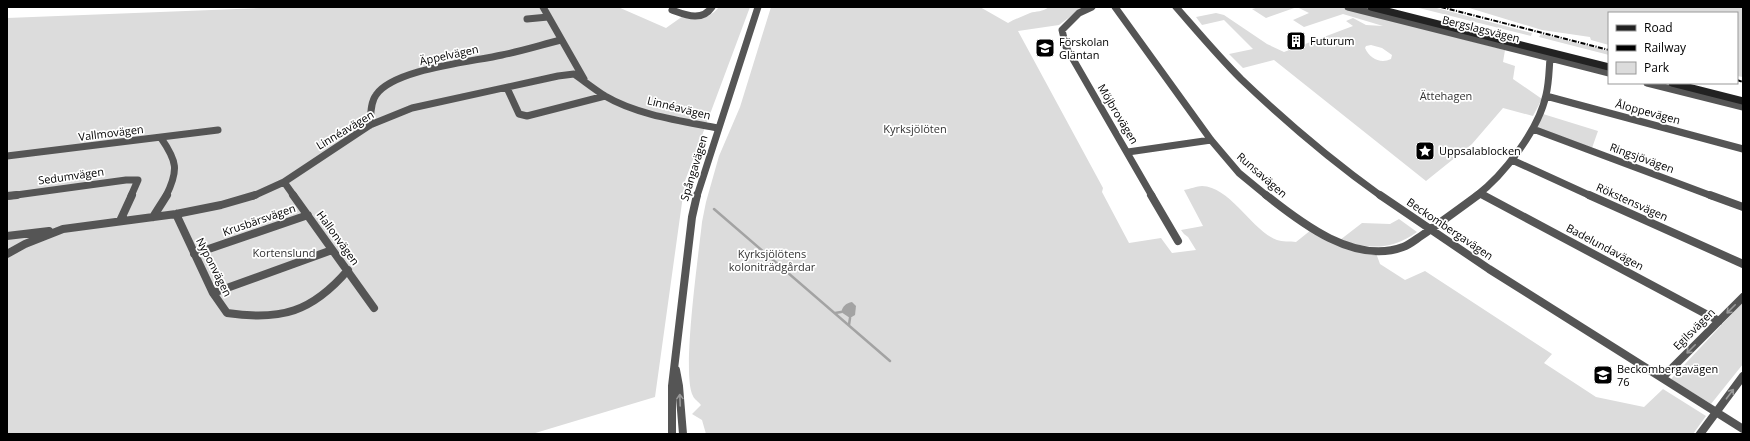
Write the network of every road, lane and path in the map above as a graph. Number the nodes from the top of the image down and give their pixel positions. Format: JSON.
{"nodes":[{"id":1,"x":543,"y":7,"type":"edge"},
{"id":2,"x":664,"y":7,"type":"edge"},
{"id":3,"x":712,"y":7,"type":"edge"},
{"id":4,"x":758,"y":7,"type":"edge"},
{"id":5,"x":1092,"y":7,"type":"edge"},
{"id":6,"x":1115,"y":7,"type":"edge"},
{"id":7,"x":1176,"y":7,"type":"edge"},
{"id":8,"x":1348,"y":7,"type":"edge"},
{"id":9,"x":1371,"y":7,"type":"edge"},
{"id":10,"x":1390,"y":7,"type":"edge"},
{"id":11,"x":674,"y":9,"type":"edge"},
{"id":12,"x":548,"y":17,"type":"junction"},
{"id":13,"x":527,"y":19,"type":"dead end"},
{"id":14,"x":561,"y":40,"type":"junction"},
{"id":15,"x":1550,"y":58,"type":"junction"},
{"id":16,"x":1608,"y":62,"type":"edge"},
{"id":17,"x":1608,"y":67,"type":"edge"},
{"id":18,"x":1608,"y":73,"type":"edge"},
{"id":19,"x":585,"y":81,"type":"junction"},
{"id":20,"x":1651,"y":84,"type":"edge"},
{"id":21,"x":1676,"y":84,"type":"edge"},
{"id":22,"x":1698,"y":84,"type":"edge"},
{"id":23,"x":507,"y":88,"type":"junction"},
{"id":24,"x":1743,"y":95,"type":"edge"},
{"id":25,"x":605,"y":96,"type":"junction"},
{"id":26,"x":1546,"y":96,"type":"junction"},
{"id":27,"x":1743,"y":101,"type":"edge"},
{"id":28,"x":1743,"y":108,"type":"edge"},
{"id":29,"x":370,"y":125,"type":"junction"},
{"id":30,"x":718,"y":128,"type":"junction"},
{"id":31,"x":1533,"y":129,"type":"junction"},
{"id":32,"x":218,"y":130,"type":"dead end"},
{"id":33,"x":162,"y":138,"type":"junction"},
{"id":34,"x":1211,"y":140,"type":"junction"},
{"id":35,"x":1743,"y":149,"type":"edge"},
{"id":36,"x":1128,"y":152,"type":"junction"},
{"id":37,"x":7,"y":156,"type":"edge"},
{"id":38,"x":1512,"y":160,"type":"junction"},
{"id":39,"x":284,"y":182,"type":"junction"},
{"id":40,"x":1480,"y":193,"type":"junction"},
{"id":41,"x":7,"y":196,"type":"edge"},
{"id":42,"x":1743,"y":207,"type":"edge"},
{"id":43,"x":176,"y":214,"type":"junction"},
{"id":44,"x":308,"y":215,"type":"junction"},
{"id":45,"x":153,"y":217,"type":"junction"},
{"id":46,"x":120,"y":221,"type":"junction"},
{"id":47,"x":63,"y":229,"type":"junction"},
{"id":48,"x":1430,"y":230,"type":"junction"},
{"id":49,"x":7,"y":236,"type":"edge"},
{"id":50,"x":1178,"y":241,"type":"dead end"},
{"id":51,"x":332,"y":250,"type":"junction"},
{"id":52,"x":7,"y":254,"type":"edge"},
{"id":53,"x":194,"y":254,"type":"junction"},
{"id":54,"x":1743,"y":264,"type":"edge"},
{"id":55,"x":348,"y":270,"type":"junction"},
{"id":56,"x":213,"y":293,"type":"junction"},
{"id":57,"x":1743,"y":297,"type":"edge"},
{"id":58,"x":374,"y":308,"type":"dead end"},
{"id":59,"x":1719,"y":322,"type":"junction"},
{"id":60,"x":675,"y":366,"type":"junction"},
{"id":61,"x":1743,"y":376,"type":"edge"},
{"id":62,"x":1663,"y":378,"type":"junction"},
{"id":63,"x":1716,"y":412,"type":"junction"},
{"id":64,"x":1743,"y":429,"type":"edge"},
{"id":65,"x":672,"y":434,"type":"edge"},
{"id":66,"x":683,"y":434,"type":"edge"},
{"id":67,"x":1700,"y":434,"type":"edge"}],
"edges":[{"from":1,"to":12,"type":"street"},
{"from":2,"to":11,"type":"street"},
{"from":3,"to":11,"type":"street"},
{"from":4,"to":30,"type":"street","name":"Spångavägen"},
{"from":5,"to":36,"type":"street","name":"Möjbrovägen"},
{"from":6,"to":34,"type":"street","name":"Runsavägen"},
{"from":7,"to":48,"type":"street","name":"Beckombergavägen"},
{"from":8,"to":15,"type":"street","name":"Bergslagsvägen"},
{"from":9,"to":17,"type":"main road","name":"Bergslagsvägen"},
{"from":10,"to":16,"type":"main road","name":"Bergslagsvägen"},
{"from":12,"to":13,"type":"street"},
{"from":12,"to":14,"type":"street"},
{"from":14,"to":19,"type":"street"},
{"from":14,"to":29,"type":"street","name":"Äppelvägen"},
{"from":15,"to":18,"type":"street","name":"Bergslagsvägen"},
{"from":15,"to":26,"type":"street","name":"Runsavägen"},
{"from":19,"to":23,"type":"street","name":"Linnéavägen"},
{"from":19,"to":25,"type":"street","name":"Linnéavägen"},
{"from":20,"to":28,"type":"street"},
{"from":21,"to":27,"type":"main road"},
{"from":22,"to":24,"type":"main road"},
{"from":23,"to":25,"type":"street"},
{"from":23,"to":29,"type":"street","name":"Linnéavägen"},
{"from":25,"to":30,"type":"street","name":"Linnéavägen"},
{"from":26,"to":31,"type":"street","name":"Runsavägen"},
{"from":26,"to":35,"type":"street","name":"Åloppevägen"},
{"from":29,"to":39,"type":"street","name":"Linnéavägen"},
{"from":30,"to":60,"type":"street","name":"Spångavägen"},
{"from":31,"to":38,"type":"street","name":"Runsavägen"},
{"from":31,"to":42,"type":"street","name":"Ringsjövägen"},
{"from":32,"to":33,"type":"street","name":"Vallmovägen"},
{"from":33,"to":37,"type":"street","name":"Vallmovägen"},
{"from":33,"to":45,"type":"street"},
{"from":34,"to":36,"type":"street"},
{"from":34,"to":48,"type":"street","name":"Runsavägen"},
{"from":36,"to":50,"type":"street","name":"Möjbrovägen"},
{"from":38,"to":40,"type":"street","name":"Runsavägen"},
{"from":38,"to":54,"type":"street","name":"Rökstensvägen"},
{"from":39,"to":43,"type":"street","name":"Linnéavägen"},
{"from":39,"to":44,"type":"street","name":"Hallonvägen"},
{"from":40,"to":48,"type":"street","name":"Runsavägen"},
{"from":40,"to":59,"type":"street","name":"Badelundavägen"},
{"from":41,"to":46,"type":"street","name":"Sedumvägen"},
{"from":43,"to":45,"type":"street","name":"Linnéavägen"},
{"from":43,"to":53,"type":"street","name":"Nyponvägen"},
{"from":44,"to":51,"type":"street","name":"Hallonvägen"},
{"from":44,"to":53,"type":"street","name":"Krusbärsvägen"},
{"from":45,"to":46,"type":"street","name":"Linnéavägen"},
{"from":46,"to":47,"type":"street","name":"Linnéavägen"},
{"from":47,"to":49,"type":"street"},
{"from":47,"to":52,"type":"street","name":"Linnéavägen"},
{"from":48,"to":62,"type":"street","name":"Beckombergavägen"},
{"from":51,"to":55,"type":"street","name":"Hallonvägen"},
{"from":51,"to":56,"type":"street"},
{"from":53,"to":56,"type":"street","name":"Nyponvägen"},
{"from":55,"to":56,"type":"street","name":"Nyponvägen"},
{"from":55,"to":58,"type":"street","name":"Hallonvägen"},
{"from":57,"to":59,"type":"street","name":"Egilsvägen","one_way":true},
{"from":59,"to":62,"type":"street","name":"Egilsvägen","one_way":true},
{"from":60,"to":65,"type":"street","name":"Spångavägen"},
{"from":66,"to":60,"type":"street","name":"Spångavägen","one_way":true},
{"from":63,"to":61,"type":"street","one_way":true},
{"from":62,"to":63,"type":"street","name":"Beckombergavägen"},
{"from":63,"to":64,"type":"street","name":"Beckombergavägen"},
{"from":63,"to":67,"type":"street"}]}
